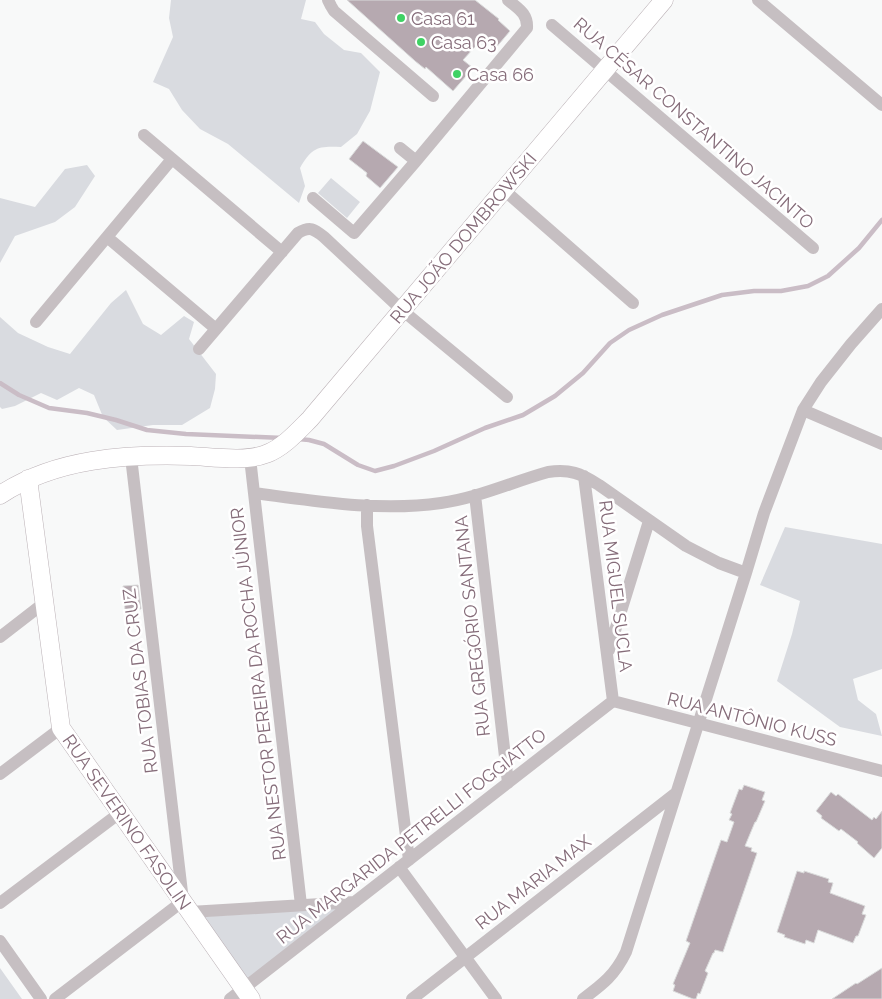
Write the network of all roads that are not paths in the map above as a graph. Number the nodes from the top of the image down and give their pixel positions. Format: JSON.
{"nodes":[{"id":1,"x":328,"y":0,"type":"edge"},
{"id":2,"x":508,"y":0,"type":"edge"},
{"id":3,"x":664,"y":0,"type":"edge"},
{"id":4,"x":758,"y":0,"type":"edge"},
{"id":5,"x":552,"y":25,"type":"dead end"},
{"id":6,"x":605,"y":70,"type":"junction"},
{"id":7,"x":434,"y":96,"type":"dead end"},
{"id":8,"x":882,"y":105,"type":"edge"},
{"id":9,"x":144,"y":135,"type":"dead end"},
{"id":10,"x":400,"y":148,"type":"dead end"},
{"id":11,"x":172,"y":159,"type":"junction"},
{"id":12,"x":416,"y":161,"type":"junction"},
{"id":13,"x":504,"y":190,"type":"junction"},
{"id":14,"x":313,"y":198,"type":"dead end"},
{"id":15,"x":107,"y":237,"type":"junction"},
{"id":16,"x":813,"y":248,"type":"dead end"},
{"id":17,"x":282,"y":252,"type":"junction"},
{"id":18,"x":633,"y":303,"type":"dead end"},
{"id":19,"x":882,"y":309,"type":"edge"},
{"id":20,"x":402,"y":310,"type":"junction"},
{"id":21,"x":36,"y":322,"type":"dead end"},
{"id":22,"x":216,"y":329,"type":"junction"},
{"id":23,"x":199,"y":349,"type":"dead end"},
{"id":24,"x":507,"y":397,"type":"dead end"},
{"id":25,"x":803,"y":410,"type":"junction"},
{"id":26,"x":882,"y":444,"type":"edge"},
{"id":27,"x":131,"y":457,"type":"junction"},
{"id":28,"x":250,"y":458,"type":"junction"},
{"id":29,"x":584,"y":476,"type":"junction"},
{"id":30,"x":28,"y":479,"type":"junction"},
{"id":31,"x":254,"y":493,"type":"junction"},
{"id":32,"x":0,"y":495,"type":"edge"},
{"id":33,"x":475,"y":495,"type":"junction"},
{"id":34,"x":367,"y":505,"type":"junction"},
{"id":35,"x":649,"y":521,"type":"junction"},
{"id":36,"x":746,"y":573,"type":"junction"},
{"id":37,"x":44,"y":603,"type":"junction"},
{"id":38,"x":0,"y":636,"type":"edge"},
{"id":39,"x":607,"y":655,"type":"junction"},
{"id":40,"x":613,"y":701,"type":"junction"},
{"id":41,"x":698,"y":723,"type":"junction"},
{"id":42,"x":62,"y":728,"type":"junction"},
{"id":43,"x":882,"y":771,"type":"edge"},
{"id":44,"x":0,"y":774,"type":"edge"},
{"id":45,"x":508,"y":783,"type":"junction"},
{"id":46,"x":676,"y":793,"type":"junction"},
{"id":47,"x":121,"y":812,"type":"junction"},
{"id":48,"x":404,"y":864,"type":"junction"},
{"id":49,"x":355,"y":902,"type":"junction"},
{"id":50,"x":0,"y":903,"type":"edge"},
{"id":51,"x":301,"y":905,"type":"junction"},
{"id":52,"x":187,"y":906,"type":"junction"},
{"id":53,"x":0,"y":941,"type":"edge"},
{"id":54,"x":466,"y":957,"type":"junction"},
{"id":55,"x":242,"y":996,"type":"edge"},
{"id":56,"x":40,"y":999,"type":"edge"},
{"id":57,"x":56,"y":999,"type":"edge"},
{"id":58,"x":412,"y":999,"type":"edge"},
{"id":59,"x":496,"y":999,"type":"edge"},
{"id":60,"x":583,"y":999,"type":"edge"}],
"edges":[{"from":1,"to":7,"type":"street"},
{"from":2,"to":12,"type":"street"},
{"from":3,"to":6,"type":"street","name":"RUA JOÃO DOMBROWSKI"},
{"from":4,"to":8,"type":"street"},
{"from":5,"to":6,"type":"street","name":"RUA CÉSAR CONSTANTINO JACINTO"},
{"from":6,"to":13,"type":"street","name":"RUA JOÃO DOMBROWSKI"},
{"from":6,"to":16,"type":"street","name":"RUA CÉSAR CONSTANTINO JACINTO"},
{"from":9,"to":11,"type":"street"},
{"from":10,"to":12,"type":"street"},
{"from":11,"to":15,"type":"street"},
{"from":11,"to":17,"type":"street"},
{"from":12,"to":14,"type":"street"},
{"from":13,"to":18,"type":"street"},
{"from":13,"to":20,"type":"street","name":"RUA JOÃO DOMBROWSKI"},
{"from":15,"to":21,"type":"street"},
{"from":15,"to":22,"type":"street"},
{"from":17,"to":20,"type":"street"},
{"from":17,"to":22,"type":"street"},
{"from":19,"to":25,"type":"street"},
{"from":20,"to":24,"type":"street"},
{"from":20,"to":28,"type":"street","name":"RUA JOÃO DOMBROWSKI"},
{"from":22,"to":23,"type":"street"},
{"from":25,"to":26,"type":"street"},
{"from":25,"to":36,"type":"street"},
{"from":27,"to":28,"type":"street","name":"RUA JOÃO DOMBROWSKI"},
{"from":27,"to":30,"type":"street","name":"RUA JOÃO DOMBROWSKI"},
{"from":27,"to":52,"type":"street","name":"RUA TOBIAS DA CRUZ"},
{"from":28,"to":31,"type":"street","name":"RUA NESTOR PEREIRA DA ROCHA JÚNIOR"},
{"from":29,"to":33,"type":"street"},
{"from":29,"to":35,"type":"street"},
{"from":29,"to":39,"type":"street","name":"RUA MIGUEL SUCLA"},
{"from":30,"to":32,"type":"street","name":"RUA JOÃO DOMBROWSKI"},
{"from":30,"to":37,"type":"street","name":"RUA SEVERINO FASOLIN"},
{"from":31,"to":34,"type":"street"},
{"from":31,"to":51,"type":"street","name":"RUA NESTOR PEREIRA DA ROCHA JÚNIOR"},
{"from":33,"to":34,"type":"street"},
{"from":33,"to":45,"type":"street","name":"RUA GREGÓRIO SANTANA"},
{"from":34,"to":48,"type":"street"},
{"from":35,"to":36,"type":"street"},
{"from":35,"to":39,"type":"street"},
{"from":36,"to":41,"type":"street"},
{"from":37,"to":38,"type":"street"},
{"from":37,"to":42,"type":"street","name":"RUA SEVERINO FASOLIN"},
{"from":39,"to":40,"type":"street","name":"RUA MIGUEL SUCLA"},
{"from":40,"to":41,"type":"street","name":"RUA ANTÔNIO KUSS"},
{"from":40,"to":45,"type":"street","name":"RUA MARGARIDA PETRELLI FOGGIATTO"},
{"from":41,"to":43,"type":"street","name":"RUA ANTÔNIO KUSS"},
{"from":41,"to":46,"type":"street"},
{"from":42,"to":44,"type":"street"},
{"from":42,"to":47,"type":"street","name":"RUA SEVERINO FASOLIN"},
{"from":45,"to":48,"type":"street","name":"RUA MARGARIDA PETRELLI FOGGIATTO"},
{"from":46,"to":54,"type":"street","name":"RUA MARIA MAX"},
{"from":46,"to":60,"type":"street"},
{"from":47,"to":50,"type":"street"},
{"from":47,"to":52,"type":"street","name":"RUA SEVERINO FASOLIN"},
{"from":48,"to":49,"type":"street","name":"RUA MARGARIDA PETRELLI FOGGIATTO"},
{"from":48,"to":54,"type":"street"},
{"from":49,"to":51,"type":"street"},
{"from":49,"to":55,"type":"street","name":"RUA MARGARIDA PETRELLI FOGGIATTO"},
{"from":51,"to":52,"type":"street"},
{"from":52,"to":55,"type":"street","name":"RUA SEVERINO FASOLIN"},
{"from":52,"to":57,"type":"street"},
{"from":53,"to":56,"type":"street"},
{"from":54,"to":58,"type":"street","name":"RUA MARIA MAX"},
{"from":54,"to":59,"type":"street"}]}
